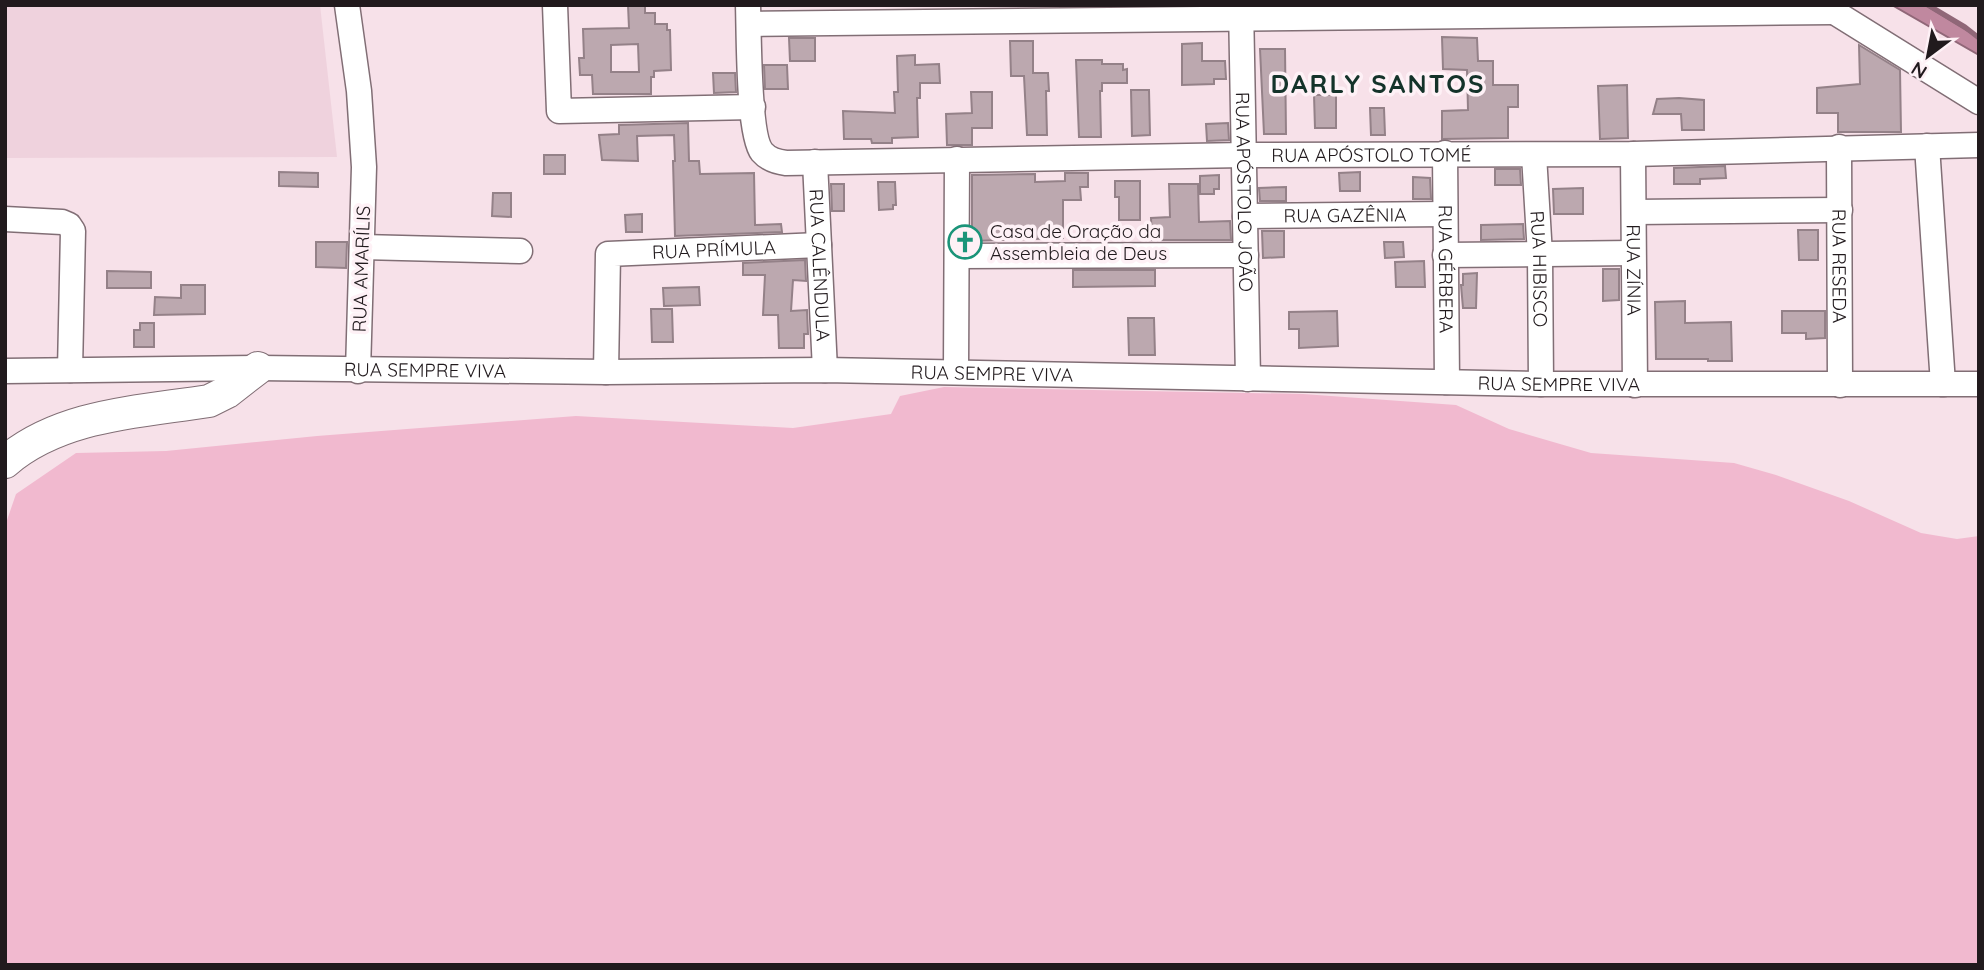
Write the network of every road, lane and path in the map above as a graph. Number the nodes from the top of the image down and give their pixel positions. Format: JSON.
{"nodes":[{"id":1,"x":347,"y":5,"type":"edge"},
{"id":2,"x":555,"y":5,"type":"edge"},
{"id":3,"x":1829,"y":8,"type":"edge"},
{"id":4,"x":1241,"y":12,"type":"edge"},
{"id":5,"x":748,"y":15,"type":"edge"},
{"id":6,"x":1979,"y":102,"type":"edge"},
{"id":7,"x":753,"y":107,"type":"junction"},
{"id":8,"x":1979,"y":145,"type":"edge"},
{"id":9,"x":1927,"y":146,"type":"junction"},
{"id":10,"x":1839,"y":147,"type":"junction"},
{"id":11,"x":1445,"y":153,"type":"junction"},
{"id":12,"x":1633,"y":153,"type":"junction"},
{"id":13,"x":1244,"y":155,"type":"junction"},
{"id":14,"x":1534,"y":155,"type":"junction"},
{"id":15,"x":957,"y":159,"type":"junction"},
{"id":16,"x":815,"y":162,"type":"junction"},
{"id":17,"x":1840,"y":210,"type":"junction"},
{"id":18,"x":1634,"y":212,"type":"junction"},
{"id":19,"x":1445,"y":214,"type":"junction"},
{"id":20,"x":1245,"y":216,"type":"junction"},
{"id":21,"x":5,"y":219,"type":"edge"},
{"id":22,"x":819,"y":245,"type":"junction"},
{"id":23,"x":362,"y":247,"type":"junction"},
{"id":24,"x":520,"y":251,"type":"dead end"},
{"id":25,"x":1633,"y":253,"type":"junction"},
{"id":26,"x":1540,"y":254,"type":"junction"},
{"id":27,"x":1246,"y":255,"type":"junction"},
{"id":28,"x":957,"y":256,"type":"junction"},
{"id":29,"x":1446,"y":256,"type":"junction"},
{"id":30,"x":258,"y":368,"type":"junction"},
{"id":31,"x":70,"y":370,"type":"junction"},
{"id":32,"x":825,"y":370,"type":"junction"},
{"id":33,"x":5,"y":371,"type":"edge"},
{"id":34,"x":358,"y":371,"type":"junction"},
{"id":35,"x":606,"y":372,"type":"junction"},
{"id":36,"x":956,"y":372,"type":"junction"},
{"id":37,"x":1248,"y":379,"type":"junction"},
{"id":38,"x":1447,"y":382,"type":"junction"},
{"id":39,"x":1979,"y":383,"type":"edge"},
{"id":40,"x":1541,"y":384,"type":"junction"},
{"id":41,"x":1943,"y":384,"type":"junction"},
{"id":42,"x":1635,"y":385,"type":"junction"},
{"id":43,"x":1840,"y":385,"type":"junction"},
{"id":44,"x":5,"y":462,"type":"edge"}],
"edges":[{"from":1,"to":23,"type":"street","name":"RUA AMARÍLIS"},
{"from":2,"to":7,"type":"street"},
{"from":3,"to":4,"type":"street"},
{"from":3,"to":6,"type":"street"},
{"from":4,"to":5,"type":"street"},
{"from":4,"to":13,"type":"street","name":"RUA APÓSTOLO JOÃO"},
{"from":5,"to":7,"type":"street"},
{"from":7,"to":16,"type":"street","name":"RUA APÓSTOLO TOMÉ"},
{"from":8,"to":9,"type":"street","name":"RUA APÓSTOLO TOMÉ"},
{"from":9,"to":10,"type":"street","name":"RUA APÓSTOLO TOMÉ"},
{"from":9,"to":41,"type":"street"},
{"from":10,"to":12,"type":"street","name":"RUA APÓSTOLO TOMÉ"},
{"from":10,"to":17,"type":"street","name":"RUA RESEDA"},
{"from":11,"to":13,"type":"street","name":"RUA APÓSTOLO TOMÉ"},
{"from":11,"to":14,"type":"street","name":"RUA APÓSTOLO TOMÉ"},
{"from":11,"to":19,"type":"street","name":"RUA GÉRBERA"},
{"from":12,"to":14,"type":"street","name":"RUA APÓSTOLO TOMÉ"},
{"from":12,"to":18,"type":"street","name":"RUA ZÍNIA"},
{"from":13,"to":15,"type":"street","name":"RUA APÓSTOLO TOMÉ"},
{"from":13,"to":20,"type":"street","name":"RUA APÓSTOLO JOÃO"},
{"from":14,"to":26,"type":"street","name":"RUA HIBISCO"},
{"from":15,"to":16,"type":"street","name":"RUA APÓSTOLO TOMÉ"},
{"from":15,"to":28,"type":"street"},
{"from":16,"to":22,"type":"street","name":"RUA CALÊNDULA"},
{"from":17,"to":18,"type":"street"},
{"from":17,"to":43,"type":"street","name":"RUA RESEDA"},
{"from":18,"to":25,"type":"street","name":"RUA ZÍNIA"},
{"from":19,"to":20,"type":"street","name":"RUA GAZÊNIA"},
{"from":19,"to":29,"type":"street","name":"RUA GÉRBERA"},
{"from":20,"to":27,"type":"street","name":"RUA APÓSTOLO JOÃO"},
{"from":21,"to":31,"type":"street"},
{"from":22,"to":32,"type":"street","name":"RUA CALÊNDULA"},
{"from":22,"to":35,"type":"street","name":"RUA PRÍMULA"},
{"from":23,"to":24,"type":"street"},
{"from":23,"to":34,"type":"street","name":"RUA AMARÍLIS"},
{"from":25,"to":26,"type":"street"},
{"from":25,"to":42,"type":"street","name":"RUA ZÍNIA"},
{"from":26,"to":29,"type":"street"},
{"from":26,"to":40,"type":"street","name":"RUA HIBISCO"},
{"from":27,"to":28,"type":"street"},
{"from":27,"to":37,"type":"street","name":"RUA APÓSTOLO JOÃO"},
{"from":28,"to":36,"type":"street"},
{"from":29,"to":38,"type":"street","name":"RUA GÉRBERA"},
{"from":30,"to":31,"type":"street","name":"RUA SEMPRE VIVA"},
{"from":30,"to":34,"type":"street","name":"RUA SEMPRE VIVA"},
{"from":30,"to":44,"type":"main road"},
{"from":31,"to":33,"type":"street","name":"RUA SEMPRE VIVA"},
{"from":32,"to":35,"type":"street","name":"RUA SEMPRE VIVA"},
{"from":32,"to":36,"type":"street","name":"RUA SEMPRE VIVA"},
{"from":34,"to":35,"type":"street","name":"RUA SEMPRE VIVA"},
{"from":36,"to":37,"type":"street","name":"RUA SEMPRE VIVA"},
{"from":37,"to":38,"type":"street","name":"RUA SEMPRE VIVA"},
{"from":38,"to":40,"type":"street","name":"RUA SEMPRE VIVA"},
{"from":39,"to":41,"type":"street","name":"RUA SEMPRE VIVA"},
{"from":40,"to":42,"type":"street","name":"RUA SEMPRE VIVA"},
{"from":41,"to":43,"type":"street","name":"RUA SEMPRE VIVA"},
{"from":42,"to":43,"type":"street","name":"RUA SEMPRE VIVA"}]}
